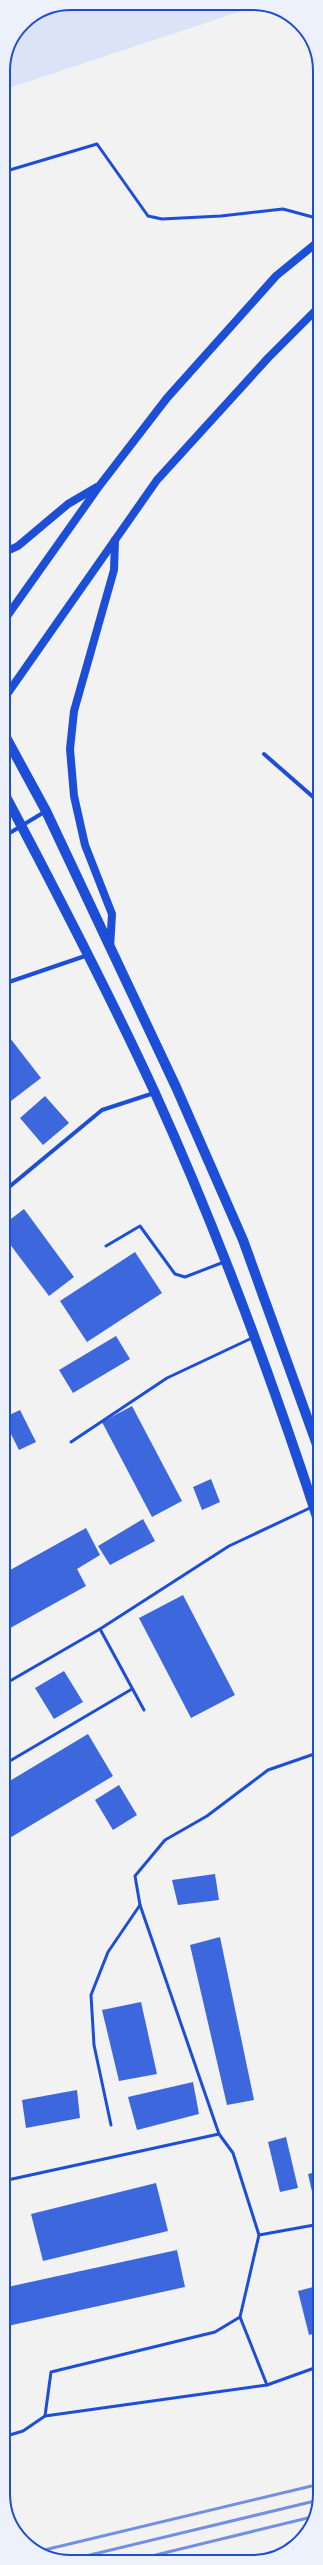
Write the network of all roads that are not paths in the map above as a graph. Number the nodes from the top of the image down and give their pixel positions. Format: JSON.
{"nodes":[{"id":1,"x":10,"y":170,"type":"edge"},
{"id":2,"x":313,"y":217,"type":"edge"},
{"id":3,"x":313,"y":246,"type":"edge"},
{"id":4,"x":313,"y":313,"type":"edge"},
{"id":5,"x":100,"y":485,"type":"junction"},
{"id":6,"x":115,"y":540,"type":"junction"},
{"id":7,"x":10,"y":550,"type":"edge"},
{"id":8,"x":10,"y":612,"type":"edge"},
{"id":9,"x":10,"y":690,"type":"edge"},
{"id":10,"x":10,"y":745,"type":"edge"},
{"id":11,"x":264,"y":754,"type":"dead end"},
{"id":12,"x":313,"y":797,"type":"edge"},
{"id":13,"x":10,"y":804,"type":"edge"},
{"id":14,"x":46,"y":811,"type":"junction"},
{"id":15,"x":21,"y":824,"type":"junction"},
{"id":16,"x":10,"y":832,"type":"edge"},
{"id":17,"x":110,"y":950,"type":"junction"},
{"id":18,"x":89,"y":954,"type":"junction"},
{"id":19,"x":10,"y":982,"type":"edge"},
{"id":20,"x":155,"y":1093,"type":"junction"},
{"id":21,"x":10,"y":1186,"type":"edge"},
{"id":22,"x":106,"y":1246,"type":"dead end"},
{"id":23,"x":226,"y":1261,"type":"junction"},
{"id":24,"x":254,"y":1337,"type":"junction"},
{"id":25,"x":313,"y":1433,"type":"edge"},
{"id":26,"x":71,"y":1442,"type":"dead end"},
{"id":27,"x":313,"y":1503,"type":"edge"},
{"id":28,"x":313,"y":1506,"type":"edge"},
{"id":29,"x":100,"y":1629,"type":"junction"},
{"id":30,"x":10,"y":1681,"type":"edge"},
{"id":31,"x":132,"y":1689,"type":"junction"},
{"id":32,"x":144,"y":1710,"type":"dead end"},
{"id":33,"x":313,"y":1754,"type":"edge"},
{"id":34,"x":10,"y":1761,"type":"edge"},
{"id":35,"x":140,"y":1905,"type":"junction"},
{"id":36,"x":111,"y":2125,"type":"dead end"},
{"id":37,"x":219,"y":2134,"type":"junction"},
{"id":38,"x":10,"y":2179,"type":"edge"},
{"id":39,"x":313,"y":2225,"type":"edge"},
{"id":40,"x":259,"y":2235,"type":"junction"},
{"id":41,"x":240,"y":2317,"type":"junction"},
{"id":42,"x":313,"y":2369,"type":"edge"},
{"id":43,"x":267,"y":2385,"type":"junction"},
{"id":44,"x":45,"y":2416,"type":"junction"},
{"id":45,"x":10,"y":2435,"type":"edge"}],
"edges":[{"from":1,"to":2,"type":"lane"},
{"from":3,"to":5,"type":"main road"},
{"from":4,"to":6,"type":"main road"},
{"from":5,"to":7,"type":"main road"},
{"from":5,"to":8,"type":"main road"},
{"from":6,"to":9,"type":"main road"},
{"from":6,"to":17,"type":"main road"},
{"from":10,"to":14,"type":"main road"},
{"from":11,"to":12,"type":"street"},
{"from":13,"to":15,"type":"main road"},
{"from":14,"to":15,"type":"street"},
{"from":14,"to":17,"type":"main road"},
{"from":15,"to":16,"type":"street"},
{"from":15,"to":18,"type":"main road"},
{"from":17,"to":25,"type":"main road"},
{"from":18,"to":19,"type":"street"},
{"from":18,"to":20,"type":"main road"},
{"from":20,"to":21,"type":"street"},
{"from":20,"to":23,"type":"main road"},
{"from":22,"to":23,"type":"lane"},
{"from":23,"to":24,"type":"main road"},
{"from":24,"to":26,"type":"lane"},
{"from":24,"to":27,"type":"main road"},
{"from":28,"to":29,"type":"lane"},
{"from":29,"to":30,"type":"lane"},
{"from":29,"to":31,"type":"lane"},
{"from":31,"to":32,"type":"lane"},
{"from":31,"to":34,"type":"lane"},
{"from":33,"to":35,"type":"lane"},
{"from":35,"to":36,"type":"lane"},
{"from":35,"to":37,"type":"lane"},
{"from":37,"to":38,"type":"lane"},
{"from":37,"to":40,"type":"lane"},
{"from":39,"to":40,"type":"lane"},
{"from":40,"to":41,"type":"lane"},
{"from":41,"to":43,"type":"lane"},
{"from":41,"to":44,"type":"lane"},
{"from":42,"to":43,"type":"lane"},
{"from":43,"to":44,"type":"lane"},
{"from":44,"to":45,"type":"lane"}]}
